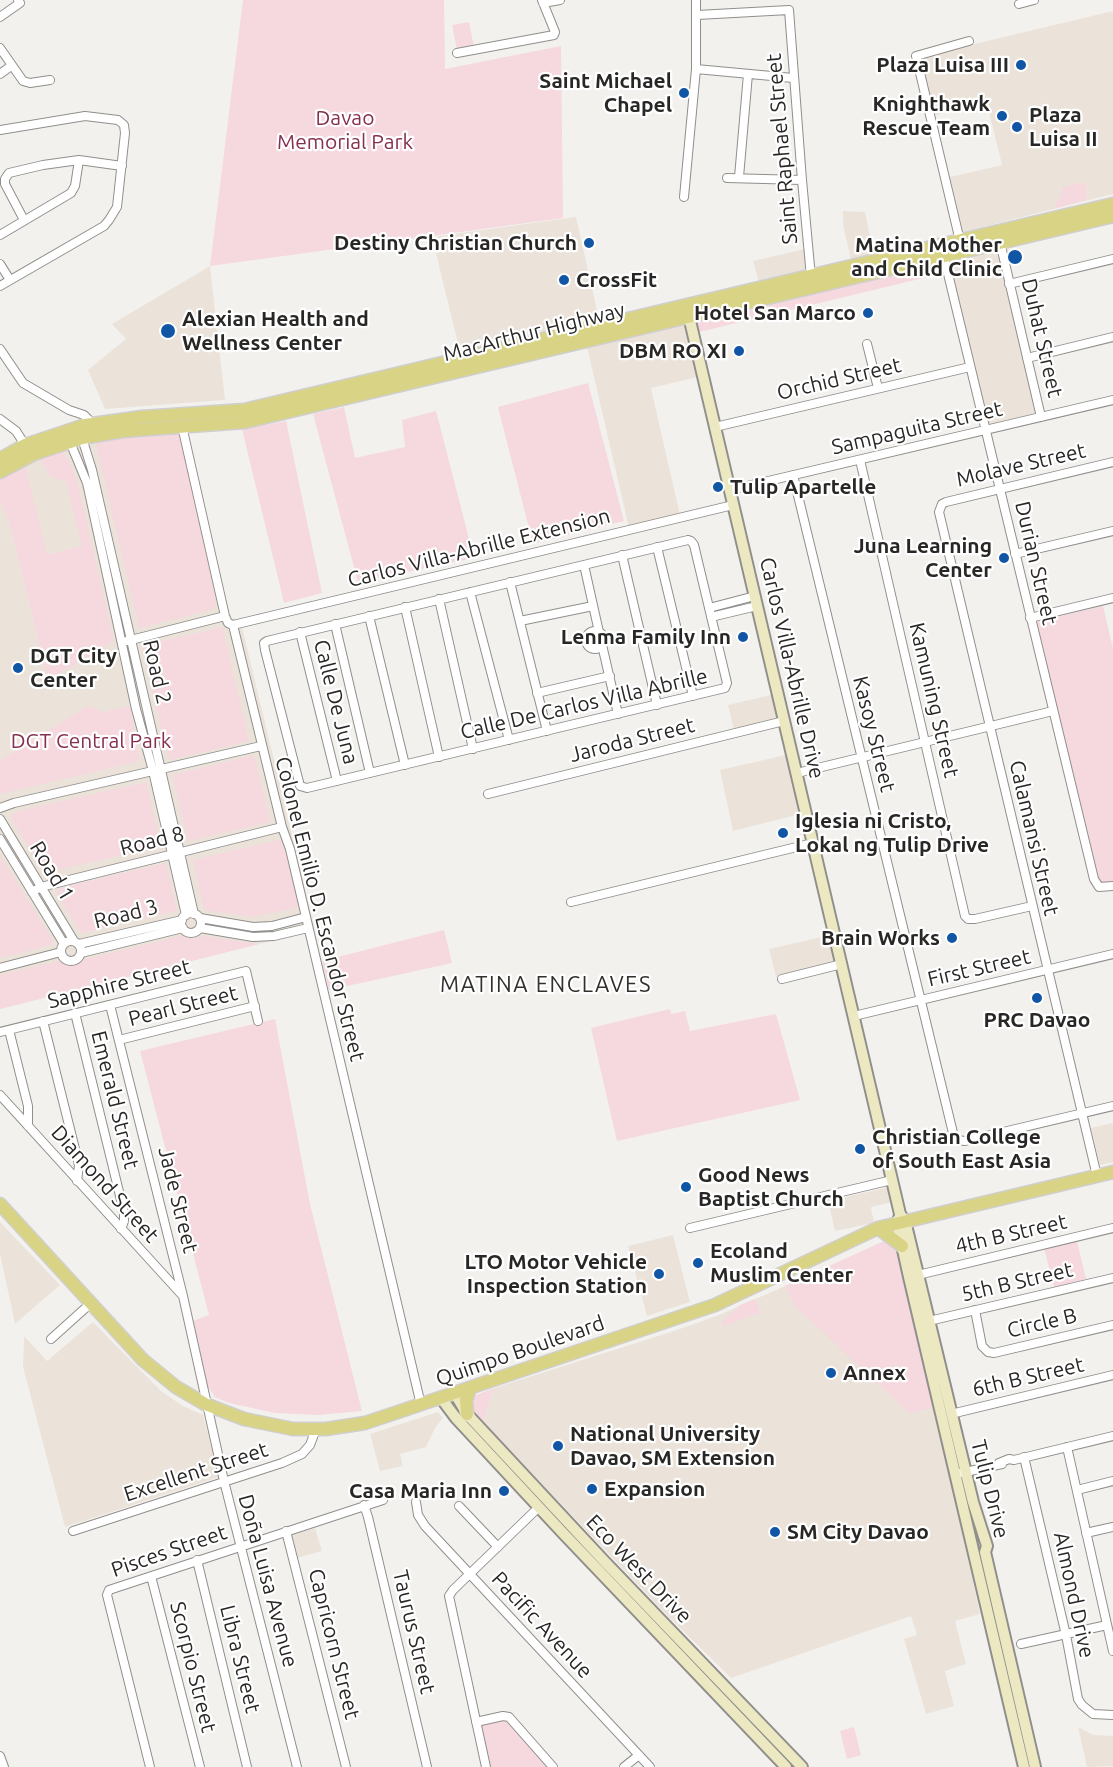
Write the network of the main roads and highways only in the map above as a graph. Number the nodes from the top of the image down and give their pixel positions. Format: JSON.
{"nodes":[{"id":1,"x":1113,"y":204,"type":"edge"},
{"id":2,"x":1113,"y":216,"type":"edge"},
{"id":3,"x":998,"y":237,"type":"junction"},
{"id":4,"x":943,"y":250,"type":"junction"},
{"id":5,"x":687,"y":310,"type":"junction"},
{"id":6,"x":378,"y":384,"type":"junction"},
{"id":7,"x":77,"y":435,"type":"junction"},
{"id":8,"x":28,"y":451,"type":"junction"},
{"id":9,"x":0,"y":459,"type":"edge"},
{"id":10,"x":0,"y":472,"type":"edge"},
{"id":11,"x":1113,"y":1172,"type":"edge"},
{"id":12,"x":0,"y":1204,"type":"edge"},
{"id":13,"x":901,"y":1219,"type":"junction"},
{"id":14,"x":878,"y":1228,"type":"junction"},
{"id":15,"x":902,"y":1246,"type":"junction"},
{"id":16,"x":470,"y":1388,"type":"junction"},
{"id":17,"x":455,"y":1394,"type":"junction"},
{"id":18,"x":441,"y":1398,"type":"junction"},
{"id":19,"x":466,"y":1414,"type":"junction"},
{"id":20,"x":486,"y":1443,"type":"junction"},
{"id":21,"x":960,"y":1473,"type":"junction"},
{"id":22,"x":1006,"y":1664,"type":"junction"},
{"id":23,"x":749,"y":1720,"type":"junction"},
{"id":24,"x":786,"y":1767,"type":"edge"},
{"id":25,"x":802,"y":1767,"type":"edge"},
{"id":26,"x":1024,"y":1767,"type":"edge"},
{"id":27,"x":1035,"y":1767,"type":"edge"}],
"edges":[{"from":1,"to":3,"type":"main road","name":"MacArthur Highway"},
{"from":2,"to":3,"type":"main road","name":"MacArthur Highway"},
{"from":3,"to":4,"type":"main road","name":"MacArthur Highway"},
{"from":3,"to":4,"type":"main road","name":"MacArthur Highway"},
{"from":4,"to":5,"type":"main road","name":"MacArthur Highway"},
{"from":5,"to":6,"type":"main road","name":"MacArthur Highway"},
{"from":5,"to":13,"type":"main road","name":"Carlos Villa-Abrille Drive"},
{"from":6,"to":7,"type":"main road","name":"MacArthur Highway"},
{"from":6,"to":7,"type":"main road","name":"MacArthur Highway"},
{"from":7,"to":8,"type":"main road","name":"MacArthur Highway"},
{"from":7,"to":8,"type":"main road","name":"MacArthur Highway"},
{"from":8,"to":9,"type":"main road","name":"MacArthur Highway"},
{"from":8,"to":10,"type":"main road","name":"MacArthur Highway"},
{"from":11,"to":13,"type":"main road","name":"Quimpo Boulevard"},
{"from":12,"to":18,"type":"main road","name":"Quimpo Boulevard"},
{"from":13,"to":14,"type":"main road","name":"Quimpo Boulevard"},
{"from":13,"to":15,"type":"main road","name":"Tulip Drive"},
{"from":13,"to":21,"type":"main road","name":"Tulip Drive"},
{"from":14,"to":15,"type":"main road"},
{"from":14,"to":16,"type":"main road","name":"Quimpo Boulevard"},
{"from":15,"to":21,"type":"main road","name":"Tulip Drive"},
{"from":16,"to":17,"type":"main road","name":"Quimpo Boulevard"},
{"from":16,"to":19,"type":"main road"},
{"from":17,"to":18,"type":"main road","name":"Quimpo Boulevard"},
{"from":17,"to":19,"type":"main road","name":"Eco West Drive"},
{"from":18,"to":20,"type":"main road","name":"Eco West Drive"},
{"from":19,"to":20,"type":"main road","name":"Eco West Drive"},
{"from":20,"to":23,"type":"main road","name":"Eco West Drive"},
{"from":21,"to":22,"type":"main road","name":"Tulip Drive"},
{"from":22,"to":26,"type":"main road","name":"Tulip Drive"},
{"from":22,"to":27,"type":"main road","name":"Tulip Drive"},
{"from":23,"to":24,"type":"main road","name":"Eco West Drive"},
{"from":23,"to":25,"type":"main road","name":"Eco West Drive"}]}
